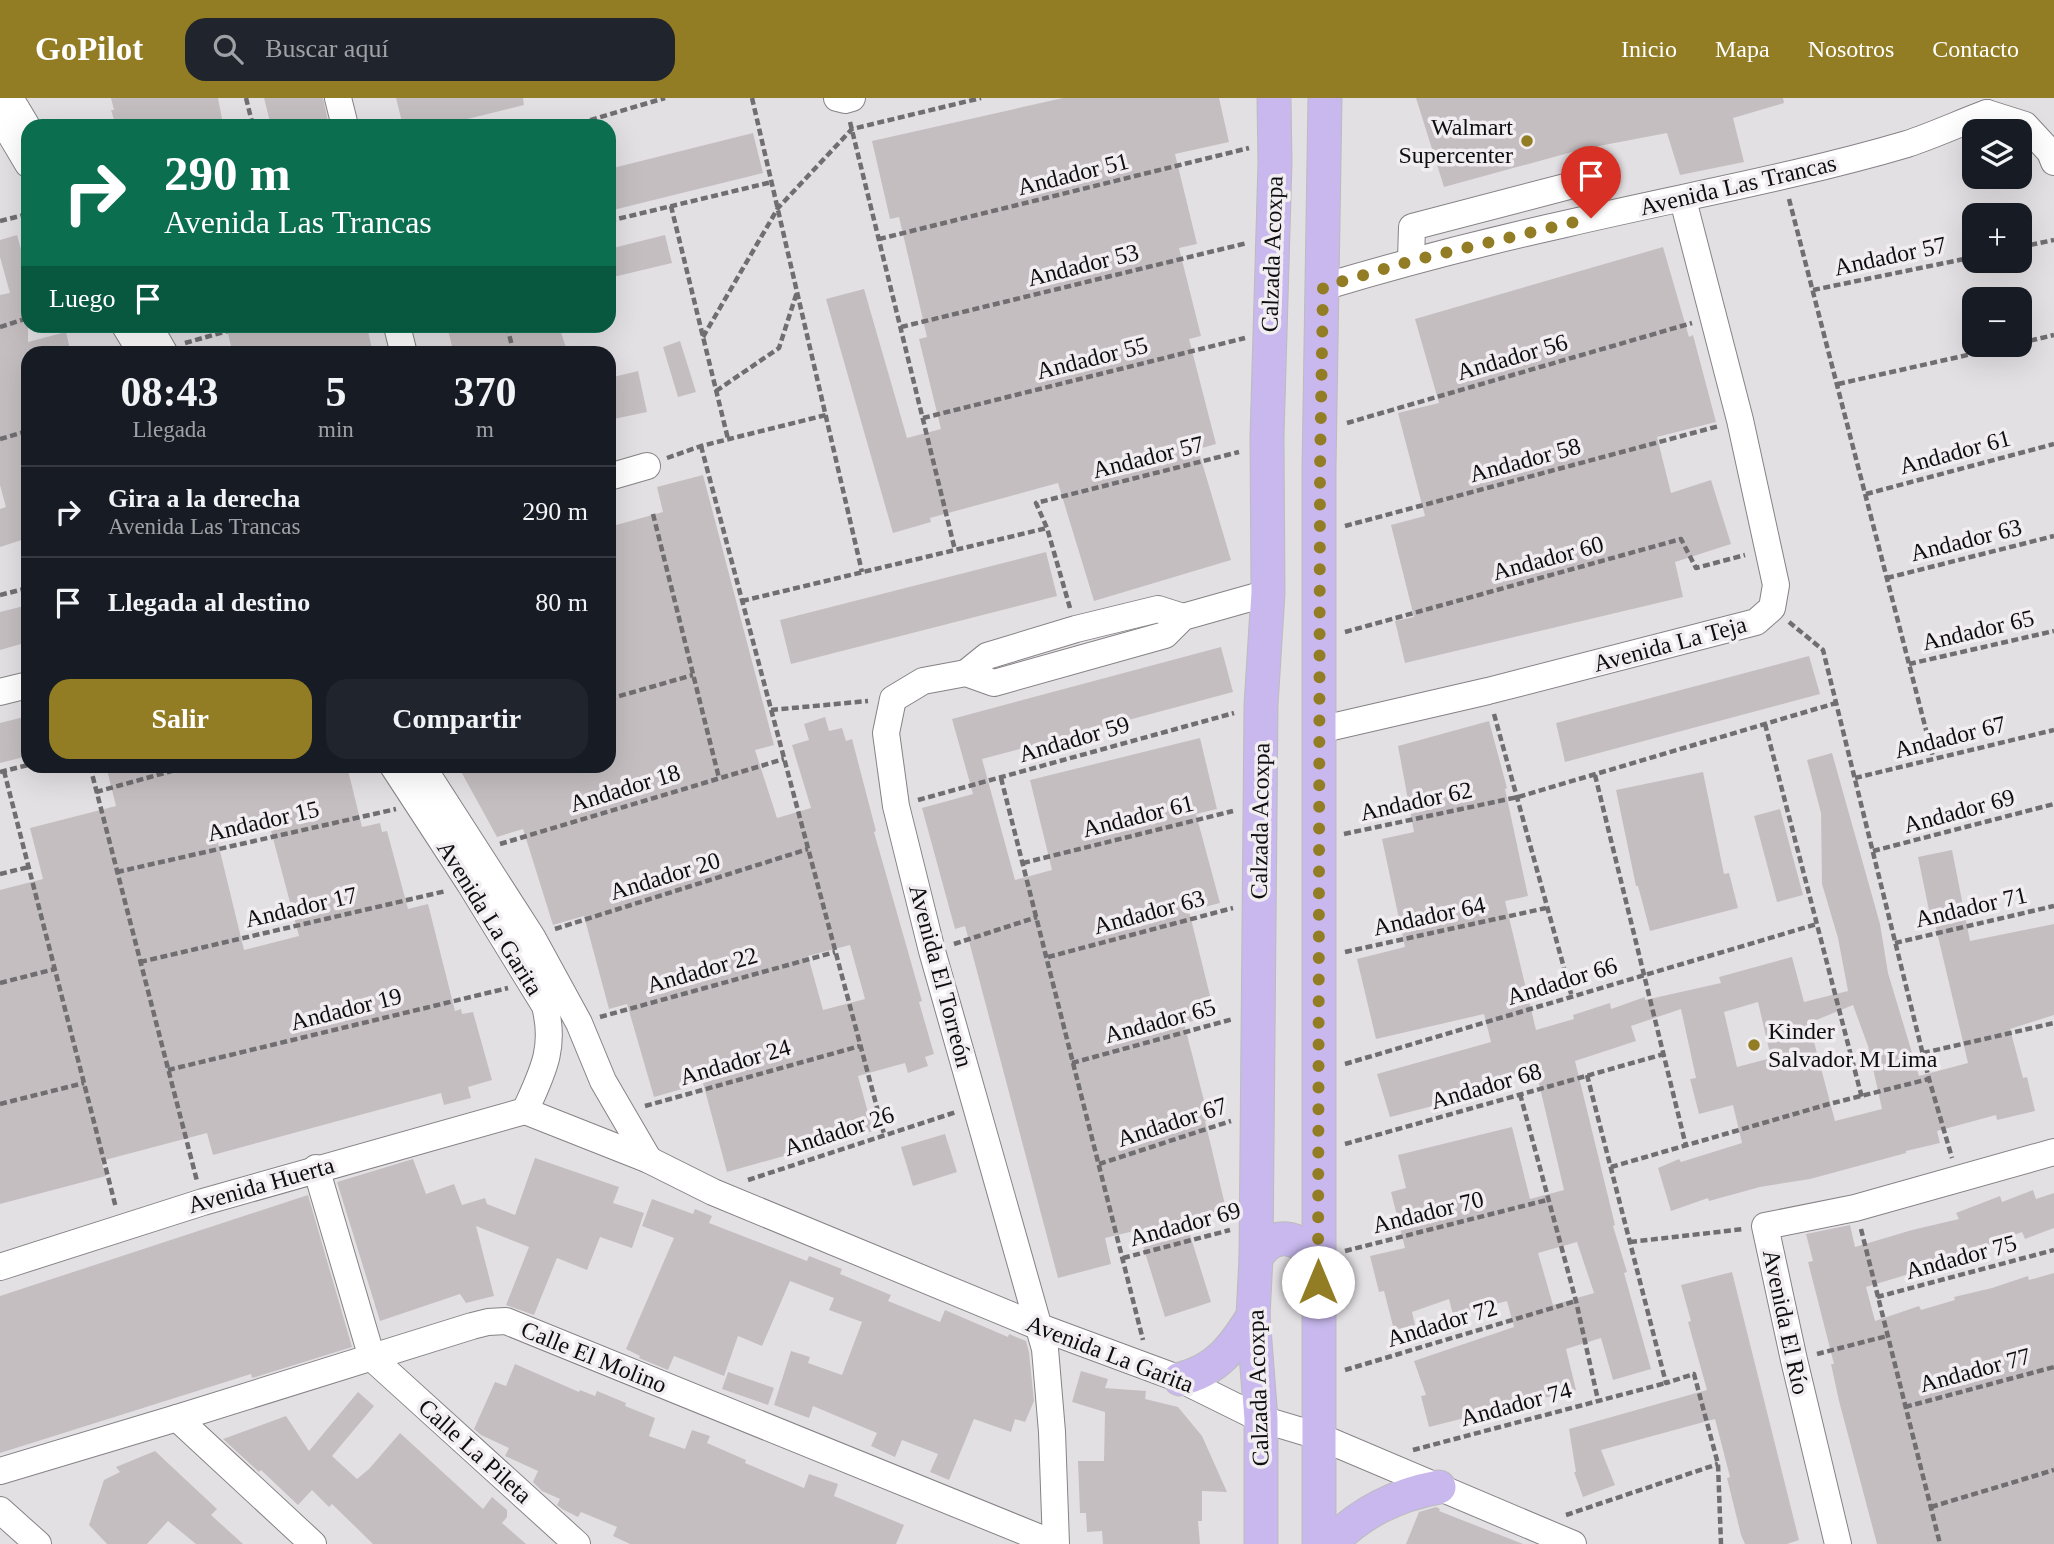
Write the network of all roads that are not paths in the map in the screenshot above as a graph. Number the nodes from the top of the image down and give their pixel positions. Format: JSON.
{"nodes":[{"id":1,"x":10,"y":98,"type":"edge"},
{"id":2,"x":338,"y":98,"type":"edge"},
{"id":3,"x":1992,"y":106,"type":"edge"},
{"id":4,"x":1325,"y":111,"type":"edge"},
{"id":5,"x":0,"y":117,"type":"edge"},
{"id":6,"x":23,"y":119,"type":"edge"},
{"id":7,"x":343,"y":119,"type":"edge"},
{"id":8,"x":1275,"y":131,"type":"edge"},
{"id":9,"x":21,"y":152,"type":"edge"},
{"id":10,"x":1326,"y":159,"type":"junction"},
{"id":11,"x":2054,"y":162,"type":"edge"},
{"id":12,"x":1592,"y":180,"type":"dead end"},
{"id":13,"x":1684,"y":200,"type":"junction"},
{"id":14,"x":1411,"y":261,"type":"junction"},
{"id":15,"x":1323,"y":287,"type":"junction"},
{"id":16,"x":134,"y":333,"type":"edge"},
{"id":17,"x":150,"y":346,"type":"edge"},
{"id":18,"x":1320,"y":433,"type":"junction"},
{"id":19,"x":1267,"y":449,"type":"junction"},
{"id":20,"x":647,"y":466,"type":"road end"},
{"id":21,"x":1320,"y":469,"type":"junction"},
{"id":22,"x":616,"y":475,"type":"edge"},
{"id":23,"x":1268,"y":593,"type":"junction"},
{"id":24,"x":1183,"y":617,"type":"junction"},
{"id":25,"x":966,"y":673,"type":"junction"},
{"id":26,"x":21,"y":687,"type":"edge"},
{"id":27,"x":0,"y":692,"type":"edge"},
{"id":28,"x":1319,"y":730,"type":"junction"},
{"id":29,"x":398,"y":773,"type":"edge"},
{"id":30,"x":426,"y":773,"type":"edge"},
{"id":31,"x":525,"y":1111,"type":"junction"},
{"id":32,"x":2054,"y":1153,"type":"edge"},
{"id":33,"x":649,"y":1160,"type":"junction"},
{"id":34,"x":316,"y":1168,"type":"junction"},
{"id":35,"x":1318,"y":1220,"type":"junction"},
{"id":36,"x":1256,"y":1223,"type":"junction"},
{"id":37,"x":1256,"y":1258,"type":"junction"},
{"id":38,"x":1318,"y":1258,"type":"junction"},
{"id":39,"x":0,"y":1267,"type":"edge"},
{"id":40,"x":1253,"y":1316,"type":"junction"},
{"id":41,"x":1037,"y":1326,"type":"junction"},
{"id":42,"x":372,"y":1358,"type":"junction"},
{"id":43,"x":1165,"y":1373,"type":"junction"},
{"id":44,"x":177,"y":1418,"type":"junction"},
{"id":45,"x":1261,"y":1419,"type":"junction"},
{"id":46,"x":1318,"y":1436,"type":"junction"},
{"id":47,"x":0,"y":1471,"type":"edge"},
{"id":48,"x":1440,"y":1487,"type":"junction"},
{"id":49,"x":0,"y":1510,"type":"edge"},
{"id":50,"x":37,"y":1544,"type":"edge"},
{"id":51,"x":313,"y":1544,"type":"edge"},
{"id":52,"x":577,"y":1544,"type":"edge"},
{"id":53,"x":1055,"y":1544,"type":"edge"},
{"id":54,"x":1261,"y":1544,"type":"edge"},
{"id":55,"x":1319,"y":1544,"type":"edge"},
{"id":56,"x":1331,"y":1544,"type":"edge"},
{"id":57,"x":1573,"y":1544,"type":"edge"},
{"id":58,"x":1838,"y":1544,"type":"edge"}],
"edges":[{"from":1,"to":6,"type":"street"},
{"from":2,"to":7,"type":"street"},
{"from":3,"to":11,"type":"street"},
{"from":3,"to":13,"type":"street","name":"Avenida Las Trancas"},
{"from":4,"to":8,"type":"main road"},
{"from":4,"to":10,"type":"main road","name":"Calzada Acoxpa"},
{"from":5,"to":9,"type":"street"},
{"from":8,"to":10,"type":"main road"},
{"from":8,"to":19,"type":"main road","name":"Calzada Acoxpa"},
{"from":10,"to":15,"type":"main road","name":"Calzada Acoxpa"},
{"from":12,"to":14,"type":"street"},
{"from":13,"to":14,"type":"street","name":"Avenida Las Trancas"},
{"from":13,"to":28,"type":"street","name":"Avenida La Teja"},
{"from":14,"to":15,"type":"street","name":"Avenida Las Trancas"},
{"from":15,"to":18,"type":"main road","name":"Calzada Acoxpa"},
{"from":16,"to":17,"type":"street"},
{"from":18,"to":19,"type":"main road"},
{"from":18,"to":21,"type":"main road","name":"Calzada Acoxpa"},
{"from":19,"to":21,"type":"main road"},
{"from":19,"to":23,"type":"main road","name":"Calzada Acoxpa"},
{"from":20,"to":22,"type":"street"},
{"from":21,"to":28,"type":"main road","name":"Calzada Acoxpa"},
{"from":23,"to":24,"type":"street"},
{"from":23,"to":36,"type":"main road","name":"Calzada Acoxpa"},
{"from":24,"to":25,"type":"street"},
{"from":24,"to":25,"type":"street"},
{"from":25,"to":41,"type":"street","name":"Avenida El Torreón"},
{"from":26,"to":27,"type":"street"},
{"from":28,"to":35,"type":"main road","name":"Calzada Acoxpa"},
{"from":29,"to":31,"type":"street","name":"Avenida La Garita"},
{"from":30,"to":33,"type":"street","name":"Avenida La Garita"},
{"from":31,"to":33,"type":"street","name":"Avenida La Garita"},
{"from":31,"to":34,"type":"street","name":"Avenida Huerta"},
{"from":32,"to":58,"type":"street","name":"Avenida El Río"},
{"from":33,"to":41,"type":"street","name":"Avenida La Garita"},
{"from":34,"to":39,"type":"street","name":"Avenida Huerta"},
{"from":34,"to":42,"type":"street"},
{"from":35,"to":36,"type":"main road"},
{"from":35,"to":38,"type":"main road","name":"Calzada Acoxpa"},
{"from":36,"to":37,"type":"main road","name":"Calzada Acoxpa"},
{"from":37,"to":38,"type":"main road"},
{"from":37,"to":40,"type":"main road","name":"Calzada Acoxpa"},
{"from":38,"to":46,"type":"main road","name":"Calzada Acoxpa"},
{"from":40,"to":43,"type":"main road"},
{"from":40,"to":45,"type":"main road","name":"Calzada Acoxpa"},
{"from":41,"to":43,"type":"street","name":"Avenida La Garita"},
{"from":41,"to":53,"type":"street","name":"Avenida El Torreón"},
{"from":42,"to":44,"type":"street","name":"Calle El Molino"},
{"from":42,"to":52,"type":"street","name":"Calle La Pileta"},
{"from":42,"to":53,"type":"street","name":"Calle El Molino"},
{"from":43,"to":45,"type":"street","name":"Avenida La Garita"},
{"from":44,"to":47,"type":"street","name":"Calle El Molino"},
{"from":44,"to":51,"type":"street"},
{"from":45,"to":46,"type":"street","name":"Avenida La Garita"},
{"from":45,"to":54,"type":"main road","name":"Calzada Acoxpa"},
{"from":46,"to":48,"type":"street","name":"Avenida La Garita"},
{"from":46,"to":55,"type":"main road","name":"Calzada Acoxpa"},
{"from":48,"to":56,"type":"main road"},
{"from":48,"to":57,"type":"street","name":"Avenida La Garita"},
{"from":49,"to":50,"type":"street"}]}
